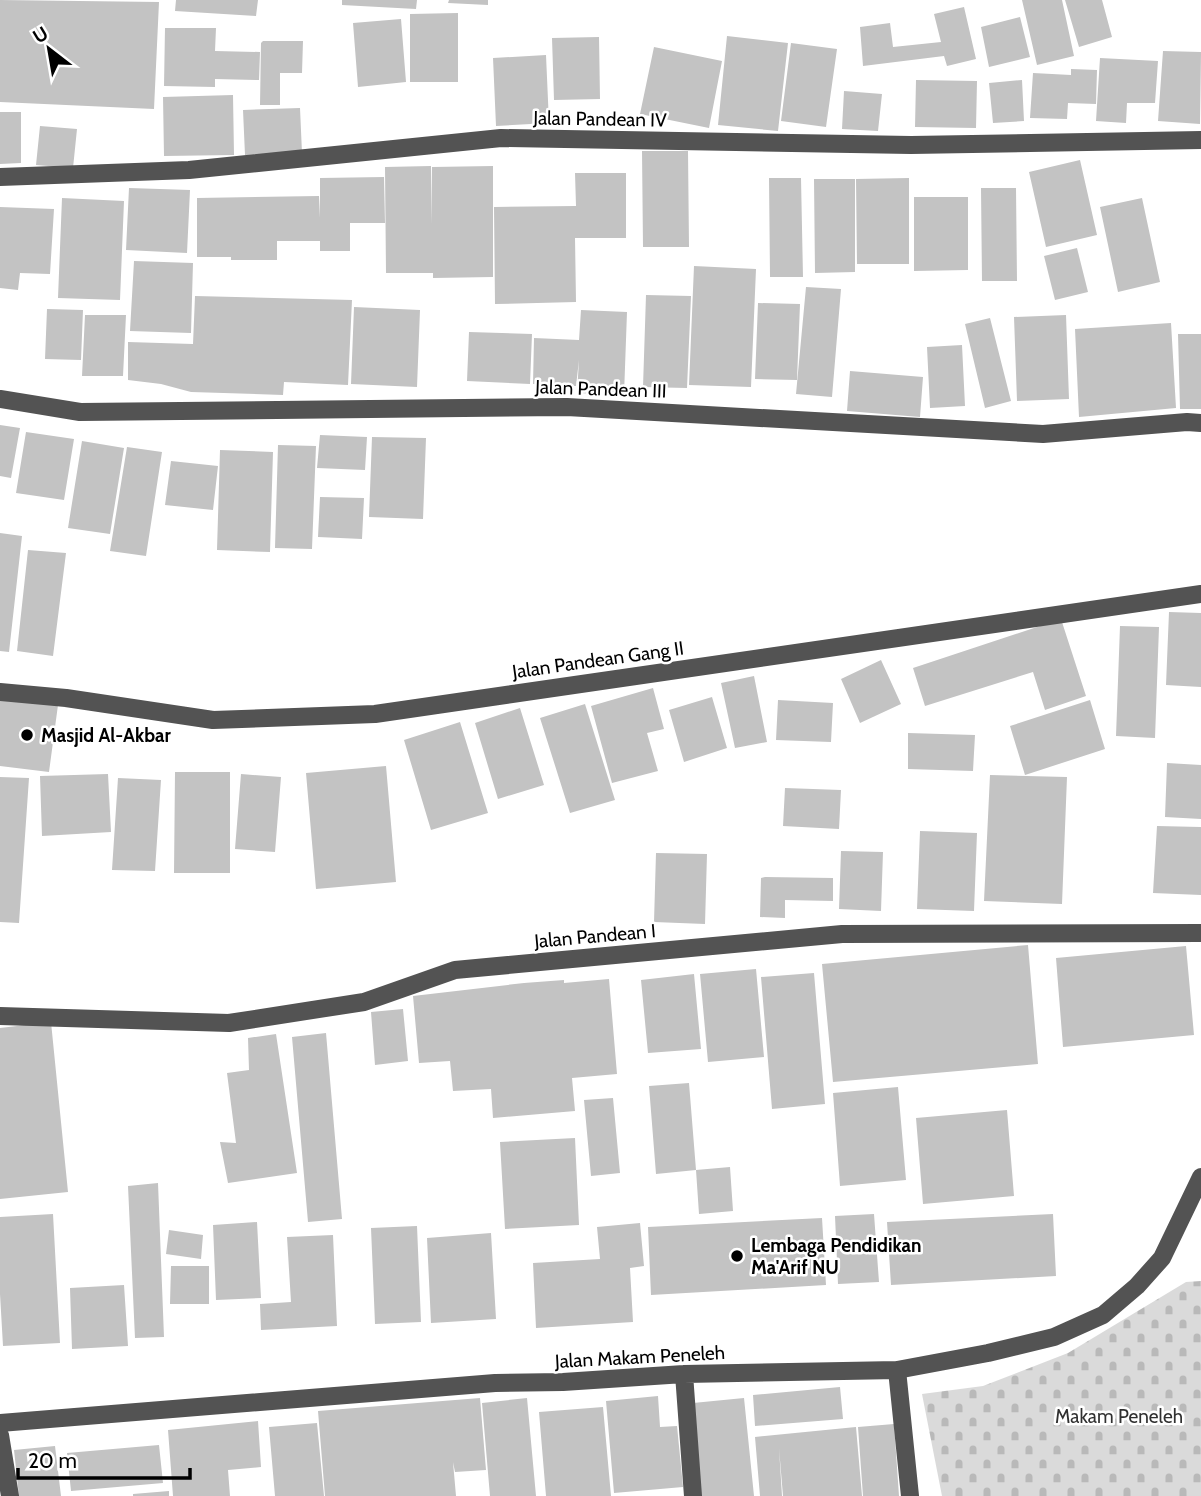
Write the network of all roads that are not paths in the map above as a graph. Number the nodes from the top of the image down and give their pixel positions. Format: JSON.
{"nodes":[{"id":1,"x":1201,"y":140,"type":"edge"},
{"id":2,"x":0,"y":177,"type":"edge"},
{"id":3,"x":0,"y":399,"type":"edge"},
{"id":4,"x":1201,"y":423,"type":"edge"},
{"id":5,"x":1201,"y":594,"type":"edge"},
{"id":6,"x":0,"y":692,"type":"edge"},
{"id":7,"x":1201,"y":933,"type":"edge"},
{"id":8,"x":0,"y":1016,"type":"edge"},
{"id":9,"x":1201,"y":1177,"type":"edge"},
{"id":10,"x":897,"y":1370,"type":"junction"},
{"id":11,"x":684,"y":1374,"type":"junction"},
{"id":12,"x":0,"y":1423,"type":"edge"},
{"id":13,"x":0,"y":1435,"type":"edge"},
{"id":14,"x":10,"y":1496,"type":"edge"},
{"id":15,"x":693,"y":1496,"type":"edge"},
{"id":16,"x":910,"y":1496,"type":"edge"}],
"edges":[{"from":1,"to":2,"type":"street","name":"Jalan Pandean IV"},
{"from":3,"to":4,"type":"street","name":"Jalan Pandean III"},
{"from":5,"to":6,"type":"street","name":"Jalan Pandean Gang II"},
{"from":7,"to":8,"type":"street","name":"Jalan Pandean I"},
{"from":9,"to":10,"type":"street","name":"Jalan Makam Peneleh"},
{"from":10,"to":11,"type":"street","name":"Jalan Makam Peneleh"},
{"from":10,"to":16,"type":"street"},
{"from":11,"to":12,"type":"street","name":"Jalan Makam Peneleh"},
{"from":11,"to":15,"type":"street"},
{"from":13,"to":14,"type":"street"}]}
